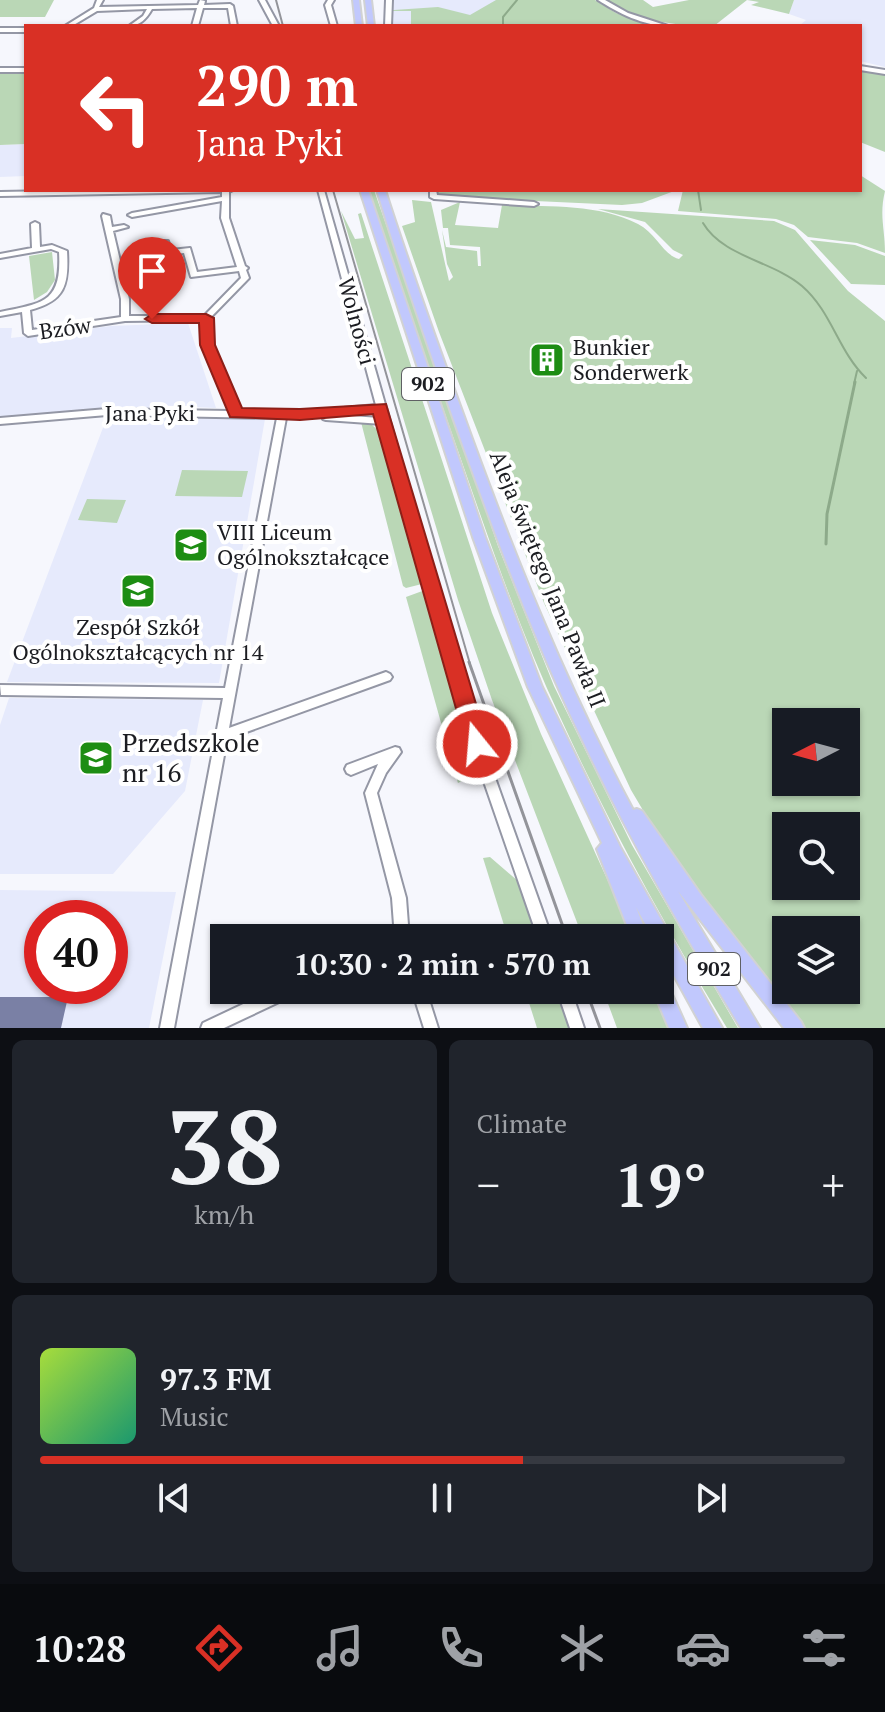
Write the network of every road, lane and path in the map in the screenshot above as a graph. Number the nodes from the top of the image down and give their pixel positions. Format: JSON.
{"nodes":[{"id":1,"x":100,"y":0,"type":"edge"},
{"id":2,"x":262,"y":0,"type":"edge"},
{"id":3,"x":269,"y":0,"type":"edge"},
{"id":4,"x":331,"y":0,"type":"edge"},
{"id":5,"x":356,"y":0,"type":"edge"},
{"id":6,"x":368,"y":0,"type":"edge"},
{"id":7,"x":389,"y":0,"type":"edge"},
{"id":8,"x":601,"y":0,"type":"edge"},
{"id":9,"x":201,"y":4,"type":"edge"},
{"id":10,"x":96,"y":9,"type":"junction"},
{"id":11,"x":150,"y":9,"type":"junction"},
{"id":12,"x":71,"y":24,"type":"edge"},
{"id":13,"x":135,"y":24,"type":"edge"},
{"id":14,"x":196,"y":24,"type":"edge"},
{"id":15,"x":234,"y":24,"type":"edge"},
{"id":16,"x":275,"y":24,"type":"edge"},
{"id":17,"x":333,"y":24,"type":"edge"},
{"id":18,"x":359,"y":24,"type":"edge"},
{"id":19,"x":371,"y":24,"type":"edge"},
{"id":20,"x":388,"y":24,"type":"edge"},
{"id":21,"x":658,"y":24,"type":"edge"},
{"id":22,"x":2,"y":30,"type":"edge"},
{"id":23,"x":24,"y":30,"type":"edge"},
{"id":24,"x":0,"y":37,"type":"edge"},
{"id":25,"x":862,"y":68,"type":"edge"},
{"id":26,"x":0,"y":70,"type":"edge"},
{"id":27,"x":24,"y":70,"type":"edge"},
{"id":28,"x":885,"y":72,"type":"edge"},
{"id":29,"x":81,"y":192,"type":"edge"},
{"id":30,"x":187,"y":192,"type":"edge"},
{"id":31,"x":322,"y":192,"type":"edge"},
{"id":32,"x":365,"y":192,"type":"edge"},
{"id":33,"x":433,"y":192,"type":"edge"},
{"id":34,"x":0,"y":194,"type":"edge"},
{"id":35,"x":225,"y":195,"type":"edge"},
{"id":36,"x":383,"y":198,"type":"edge"},
{"id":37,"x":534,"y":204,"type":"dead end"},
{"id":38,"x":132,"y":215,"type":"dead end"},
{"id":39,"x":106,"y":216,"type":"dead end"},
{"id":40,"x":35,"y":224,"type":"dead end"},
{"id":41,"x":124,"y":227,"type":"dead end"},
{"id":42,"x":109,"y":230,"type":"junction"},
{"id":43,"x":165,"y":243,"type":"dead end"},
{"id":44,"x":36,"y":249,"type":"junction"},
{"id":45,"x":0,"y":256,"type":"edge"},
{"id":46,"x":244,"y":268,"type":"junction"},
{"id":47,"x":26,"y":309,"type":"junction"},
{"id":48,"x":0,"y":314,"type":"edge"},
{"id":49,"x":125,"y":319,"type":"junction"},
{"id":50,"x":206,"y":322,"type":"junction"},
{"id":51,"x":380,"y":408,"type":"junction"},
{"id":52,"x":236,"y":414,"type":"junction"},
{"id":53,"x":282,"y":415,"type":"junction"},
{"id":54,"x":300,"y":415,"type":"junction"},
{"id":55,"x":0,"y":421,"type":"edge"},
{"id":56,"x":383,"y":421,"type":"junction"},
{"id":57,"x":386,"y":677,"type":"dead end"},
{"id":58,"x":1,"y":690,"type":"edge"},
{"id":59,"x":229,"y":693,"type":"junction"},
{"id":60,"x":221,"y":736,"type":"junction"},
{"id":61,"x":600,"y":759,"type":"junction"},
{"id":62,"x":351,"y":769,"type":"dead end"},
{"id":63,"x":578,"y":779,"type":"junction"},
{"id":64,"x":400,"y":924,"type":"edge"},
{"id":65,"x":540,"y":924,"type":"edge"},
{"id":66,"x":635,"y":924,"type":"edge"},
{"id":67,"x":259,"y":1004,"type":"edge"},
{"id":68,"x":423,"y":1004,"type":"edge"},
{"id":69,"x":569,"y":1004,"type":"edge"},
{"id":70,"x":667,"y":1004,"type":"edge"},
{"id":71,"x":167,"y":1028,"type":"edge"},
{"id":72,"x":208,"y":1028,"type":"edge"},
{"id":73,"x":431,"y":1028,"type":"edge"},
{"id":74,"x":577,"y":1028,"type":"edge"},
{"id":75,"x":678,"y":1028,"type":"edge"},
{"id":76,"x":713,"y":1028,"type":"edge"},
{"id":77,"x":751,"y":1028,"type":"edge"},
{"id":78,"x":795,"y":1028,"type":"edge"}],
"edges":[{"from":1,"to":10,"type":"street"},
{"from":2,"to":16,"type":"street"},
{"from":3,"to":16,"type":"street"},
{"from":4,"to":17,"type":"street"},
{"from":5,"to":18,"type":"main road"},
{"from":6,"to":19,"type":"main road"},
{"from":7,"to":20,"type":"street"},
{"from":8,"to":21,"type":"street"},
{"from":9,"to":11,"type":"street"},
{"from":9,"to":14,"type":"street"},
{"from":9,"to":15,"type":"street"},
{"from":10,"to":11,"type":"street"},
{"from":10,"to":12,"type":"street"},
{"from":11,"to":13,"type":"street"},
{"from":22,"to":23,"type":"street"},
{"from":22,"to":24,"type":"street"},
{"from":25,"to":28,"type":"street"},
{"from":26,"to":27,"type":"street"},
{"from":29,"to":34,"type":"street"},
{"from":30,"to":35,"type":"street"},
{"from":31,"to":51,"type":"street","name":"Wolności"},
{"from":32,"to":63,"type":"main road","name":"Aleja świętego Jana Pawła II","number":"902"},
{"from":33,"to":37,"type":"street"},
{"from":35,"to":38,"type":"street"},
{"from":35,"to":46,"type":"street"},
{"from":36,"to":61,"type":"main road","name":"Aleja świętego Jana Pawła II","number":"902"},
{"from":39,"to":42,"type":"street"},
{"from":40,"to":44,"type":"street"},
{"from":41,"to":42,"type":"street"},
{"from":42,"to":49,"type":"street"},
{"from":43,"to":46,"type":"street"},
{"from":44,"to":45,"type":"street"},
{"from":44,"to":47,"type":"street","name":"Bzów"},
{"from":46,"to":50,"type":"street"},
{"from":47,"to":48,"type":"street","name":"Bzów"},
{"from":47,"to":49,"type":"street","name":"Bzów"},
{"from":49,"to":50,"type":"street"},
{"from":50,"to":52,"type":"street"},
{"from":51,"to":54,"type":"street","name":"Jana Pyki"},
{"from":51,"to":56,"type":"street","name":"Wolności"},
{"from":52,"to":53,"type":"street","name":"Jana Pyki"},
{"from":52,"to":55,"type":"street","name":"Jana Pyki"},
{"from":53,"to":54,"type":"street","name":"Jana Pyki"},
{"from":53,"to":59,"type":"street"},
{"from":54,"to":56,"type":"street","name":"Jana Pyki"},
{"from":56,"to":65,"type":"street","name":"Wolności"},
{"from":57,"to":60,"type":"street"},
{"from":58,"to":59,"type":"street"},
{"from":59,"to":60,"type":"street"},
{"from":60,"to":71,"type":"street"},
{"from":61,"to":77,"type":"main road","name":"Aleja świętego Jana Pawła II","number":"902"},
{"from":61,"to":78,"type":"main road"},
{"from":62,"to":64,"type":"street"},
{"from":63,"to":66,"type":"main road"},
{"from":63,"to":76,"type":"main road","name":"Aleja świętego Jana Pawła II","number":"902"},
{"from":67,"to":72,"type":"street"},
{"from":68,"to":73,"type":"street"},
{"from":69,"to":74,"type":"street"},
{"from":70,"to":75,"type":"main road"}]}
